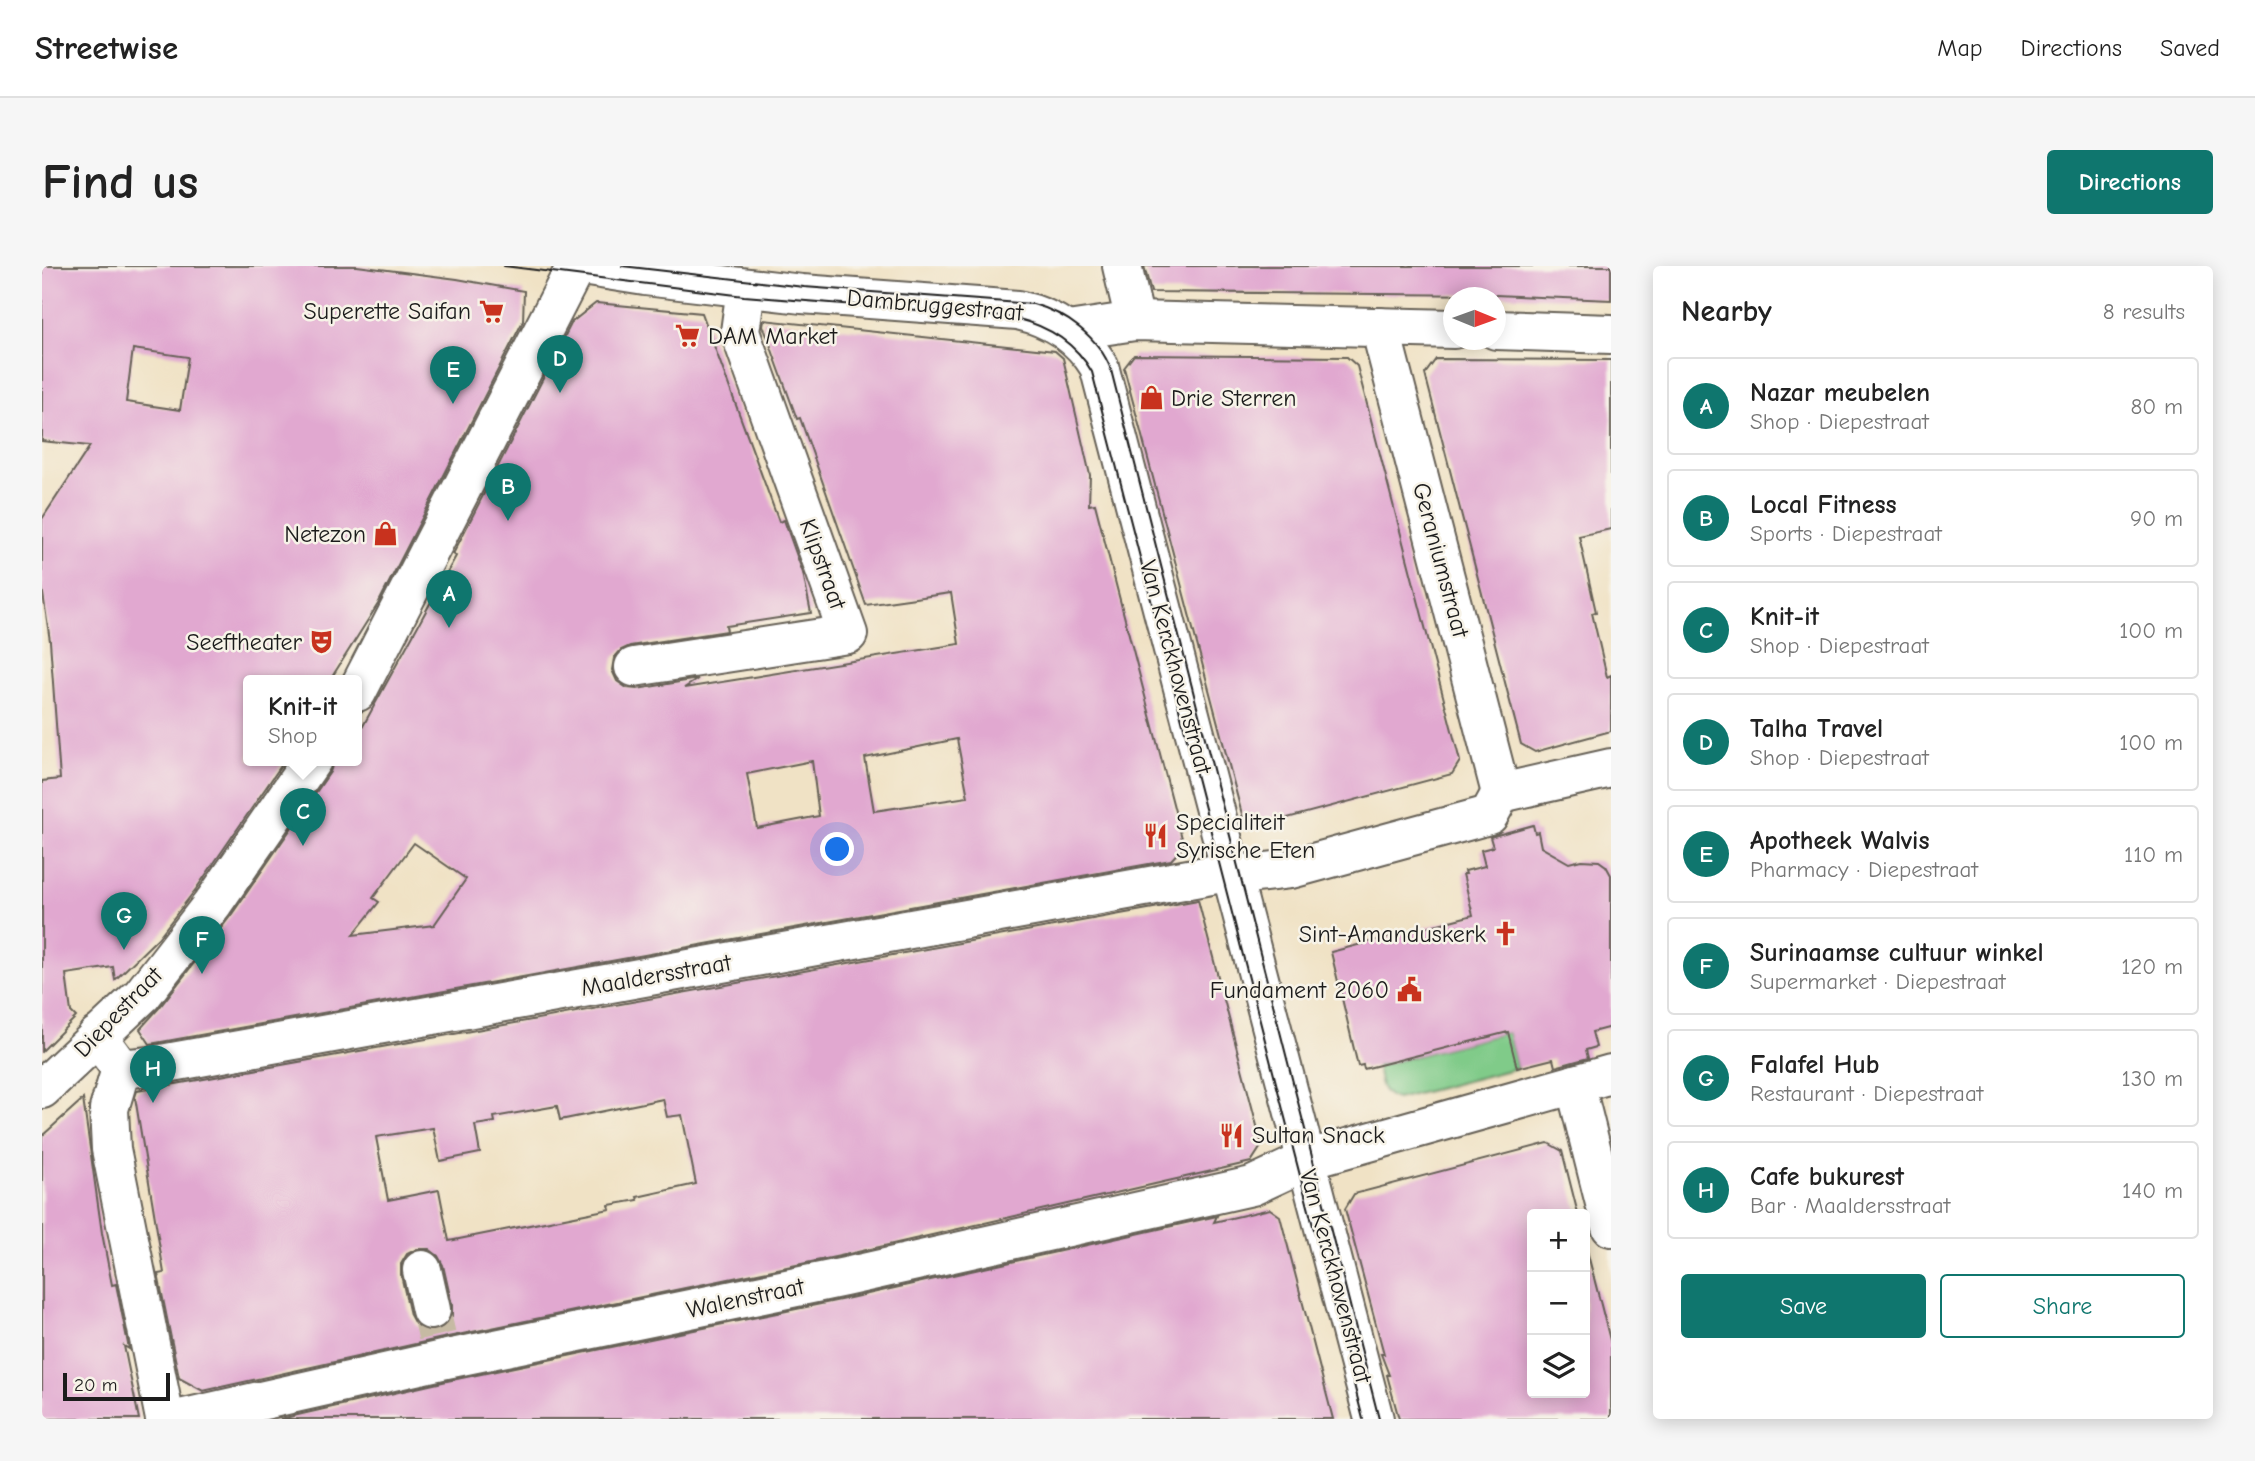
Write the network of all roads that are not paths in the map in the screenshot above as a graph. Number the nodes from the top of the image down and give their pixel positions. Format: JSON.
{"nodes":[{"id":1,"x":580,"y":266,"type":"edge"},
{"id":2,"x":1122,"y":266,"type":"edge"},
{"id":3,"x":645,"y":271,"type":"edge"},
{"id":4,"x":746,"y":288,"type":"junction"},
{"id":5,"x":1135,"y":321,"type":"junction"},
{"id":6,"x":1380,"y":327,"type":"junction"},
{"id":7,"x":1443,"y":329,"type":"edge"},
{"id":8,"x":1506,"y":330,"type":"edge"},
{"id":9,"x":1068,"y":331,"type":"junction"},
{"id":10,"x":1611,"y":334,"type":"edge"},
{"id":11,"x":634,"y":667,"type":"dead end"},
{"id":12,"x":362,"y":682,"type":"edge"},
{"id":13,"x":308,"y":766,"type":"edge"},
{"id":14,"x":1611,"y":768,"type":"edge"},
{"id":15,"x":1501,"y":793,"type":"junction"},
{"id":16,"x":1230,"y":874,"type":"junction"},
{"id":17,"x":97,"y":1036,"type":"junction"},
{"id":18,"x":121,"y":1069,"type":"junction"},
{"id":19,"x":1593,"y":1079,"type":"edge"},
{"id":20,"x":42,"y":1089,"type":"edge"},
{"id":21,"x":1305,"y":1160,"type":"junction"},
{"id":22,"x":1611,"y":1227,"type":"edge"},
{"id":23,"x":422,"y":1270,"type":"dead end"},
{"id":24,"x":437,"y":1335,"type":"junction"},
{"id":25,"x":165,"y":1419,"type":"edge"},
{"id":26,"x":180,"y":1419,"type":"edge"},
{"id":27,"x":1374,"y":1419,"type":"edge"}],
"edges":[{"from":1,"to":3,"type":"street","name":"Dambruggestraat"},
{"from":1,"to":12,"type":"street"},
{"from":2,"to":5,"type":"street"},
{"from":3,"to":4,"type":"street","name":"Dambruggestraat"},
{"from":4,"to":9,"type":"street","name":"Dambruggestraat"},
{"from":4,"to":11,"type":"street","name":"Klipstraat"},
{"from":5,"to":6,"type":"street"},
{"from":5,"to":9,"type":"street"},
{"from":6,"to":7,"type":"street"},
{"from":6,"to":15,"type":"street","name":"Geraniumstraat"},
{"from":8,"to":10,"type":"street"},
{"from":9,"to":16,"type":"street","name":"Van Kerckhovenstraat"},
{"from":13,"to":17,"type":"street","name":"Diepestraat"},
{"from":14,"to":15,"type":"street"},
{"from":15,"to":16,"type":"street","name":"Maaldersstraat"},
{"from":16,"to":18,"type":"street","name":"Maaldersstraat"},
{"from":16,"to":21,"type":"street","name":"Van Kerckhovenstraat"},
{"from":17,"to":18,"type":"street"},
{"from":17,"to":20,"type":"street","name":"Diepestraat"},
{"from":18,"to":25,"type":"street"},
{"from":19,"to":21,"type":"street","name":"Walenstraat"},
{"from":19,"to":22,"type":"street"},
{"from":21,"to":24,"type":"street","name":"Walenstraat"},
{"from":21,"to":27,"type":"street","name":"Van Kerckhovenstraat"},
{"from":23,"to":24,"type":"street"},
{"from":24,"to":26,"type":"street","name":"Walenstraat"}]}
